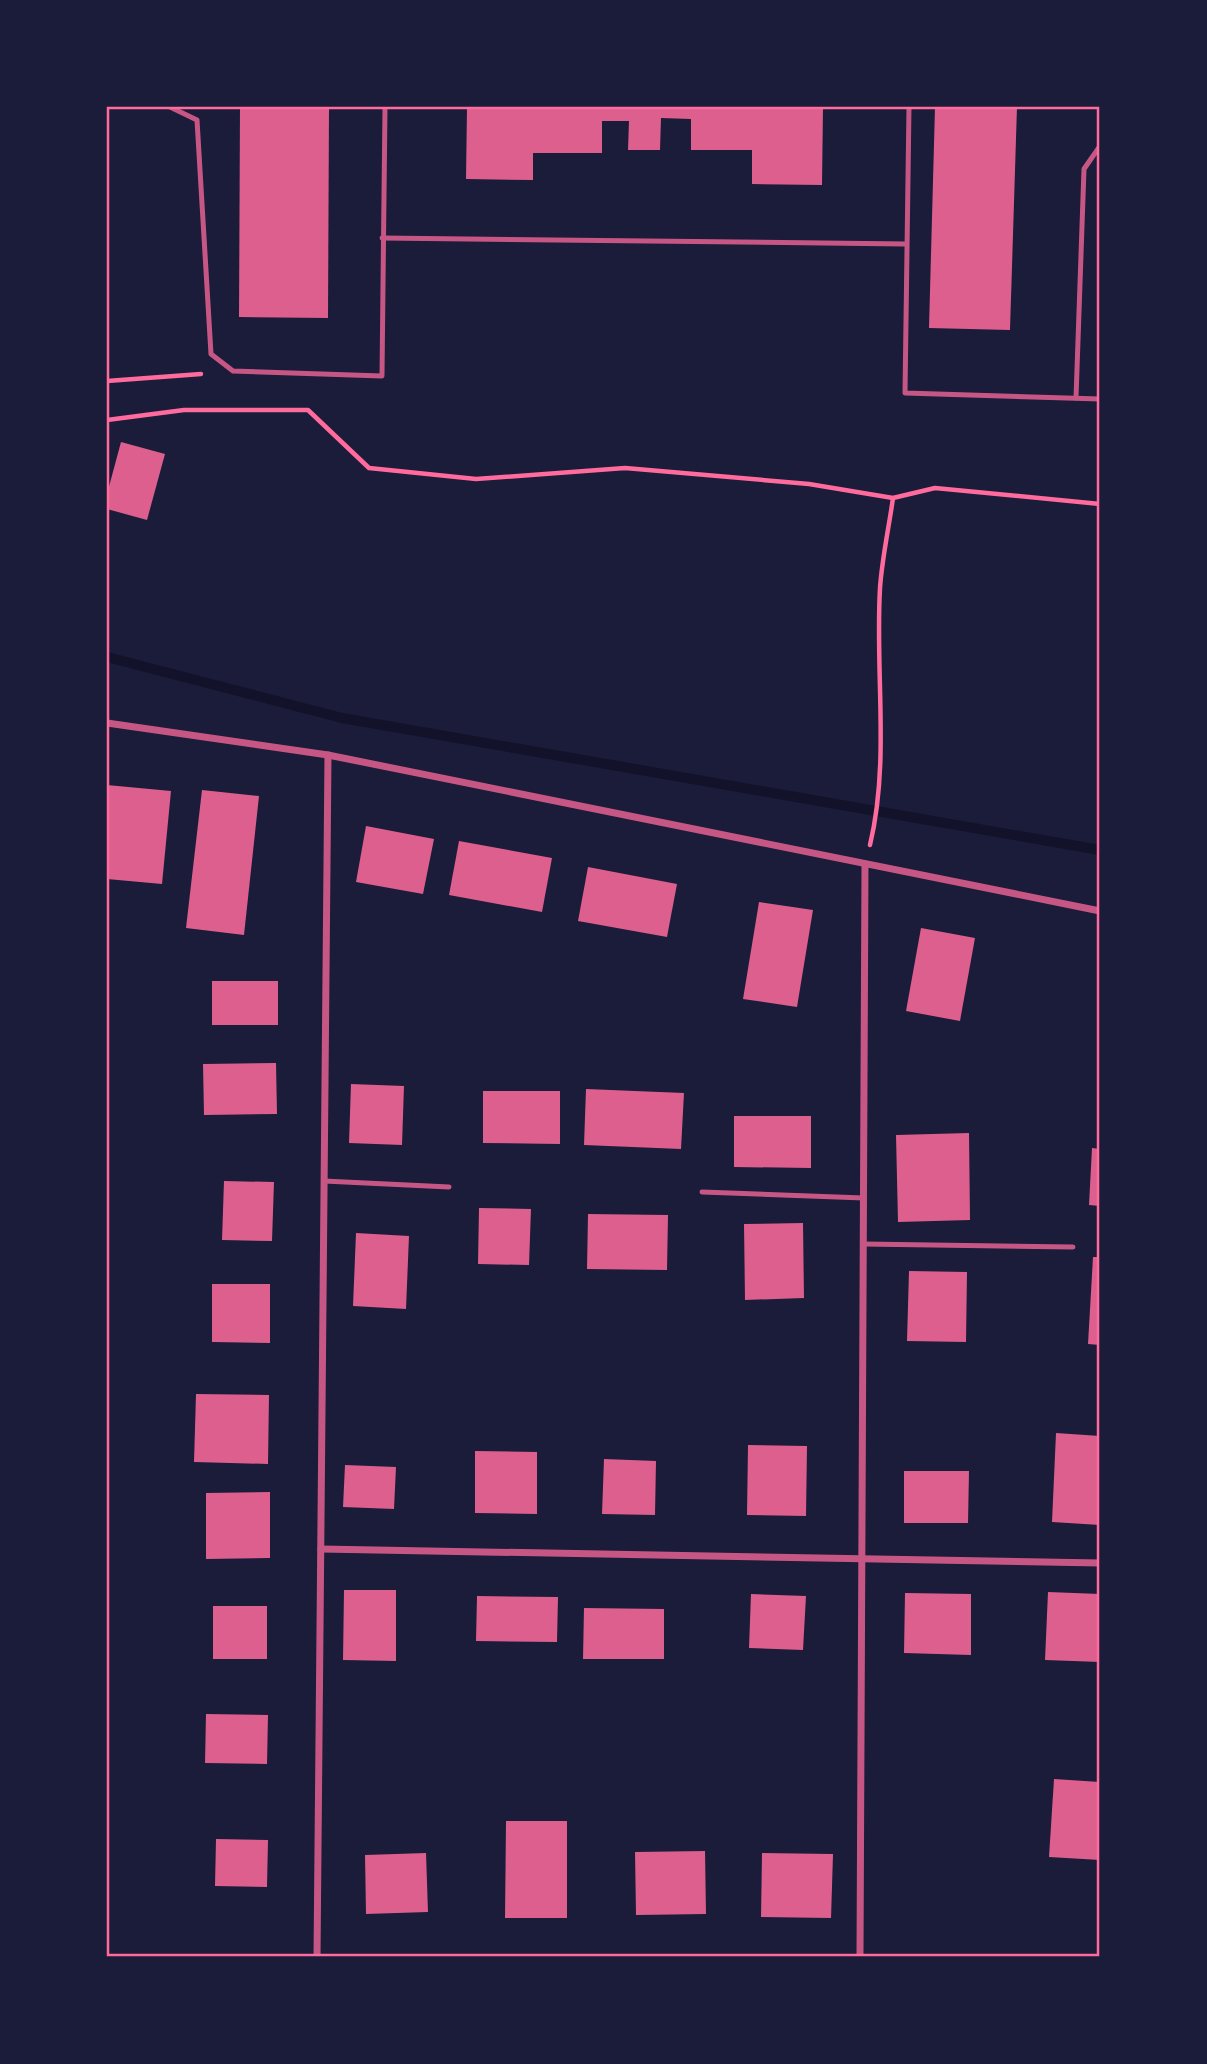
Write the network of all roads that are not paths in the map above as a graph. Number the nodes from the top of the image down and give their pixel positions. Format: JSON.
{"nodes":[{"id":1,"x":170,"y":107,"type":"edge"},
{"id":2,"x":385,"y":107,"type":"edge"},
{"id":3,"x":909,"y":107,"type":"edge"},
{"id":4,"x":1100,"y":146,"type":"edge"},
{"id":5,"x":382,"y":238,"type":"junction"},
{"id":6,"x":906,"y":244,"type":"junction"},
{"id":7,"x":1076,"y":398,"type":"junction"},
{"id":8,"x":1100,"y":398,"type":"edge"},
{"id":9,"x":107,"y":723,"type":"edge"},
{"id":10,"x":328,"y":754,"type":"junction"},
{"id":11,"x":865,"y":864,"type":"junction"},
{"id":12,"x":1100,"y":911,"type":"edge"},
{"id":13,"x":324,"y":1181,"type":"junction"},
{"id":14,"x":449,"y":1187,"type":"dead end"},
{"id":15,"x":702,"y":1192,"type":"dead end"},
{"id":16,"x":864,"y":1198,"type":"junction"},
{"id":17,"x":863,"y":1244,"type":"junction"},
{"id":18,"x":1073,"y":1247,"type":"dead end"},
{"id":19,"x":320,"y":1549,"type":"junction"},
{"id":20,"x":862,"y":1559,"type":"junction"},
{"id":21,"x":1100,"y":1563,"type":"edge"},
{"id":22,"x":317,"y":1957,"type":"edge"},
{"id":23,"x":860,"y":1957,"type":"edge"}],
"edges":[{"from":1,"to":5,"type":"lane"},
{"from":2,"to":5,"type":"lane"},
{"from":3,"to":6,"type":"lane"},
{"from":4,"to":7,"type":"lane"},
{"from":5,"to":6,"type":"lane"},
{"from":6,"to":7,"type":"lane"},
{"from":7,"to":8,"type":"lane"},
{"from":9,"to":10,"type":"street"},
{"from":10,"to":11,"type":"street"},
{"from":10,"to":13,"type":"street"},
{"from":11,"to":12,"type":"street"},
{"from":11,"to":16,"type":"street"},
{"from":13,"to":14,"type":"lane"},
{"from":13,"to":19,"type":"street"},
{"from":15,"to":16,"type":"lane"},
{"from":16,"to":17,"type":"street"},
{"from":17,"to":18,"type":"lane"},
{"from":17,"to":20,"type":"street"},
{"from":19,"to":20,"type":"street"},
{"from":19,"to":22,"type":"street"},
{"from":20,"to":21,"type":"street"},
{"from":20,"to":23,"type":"street"}]}
